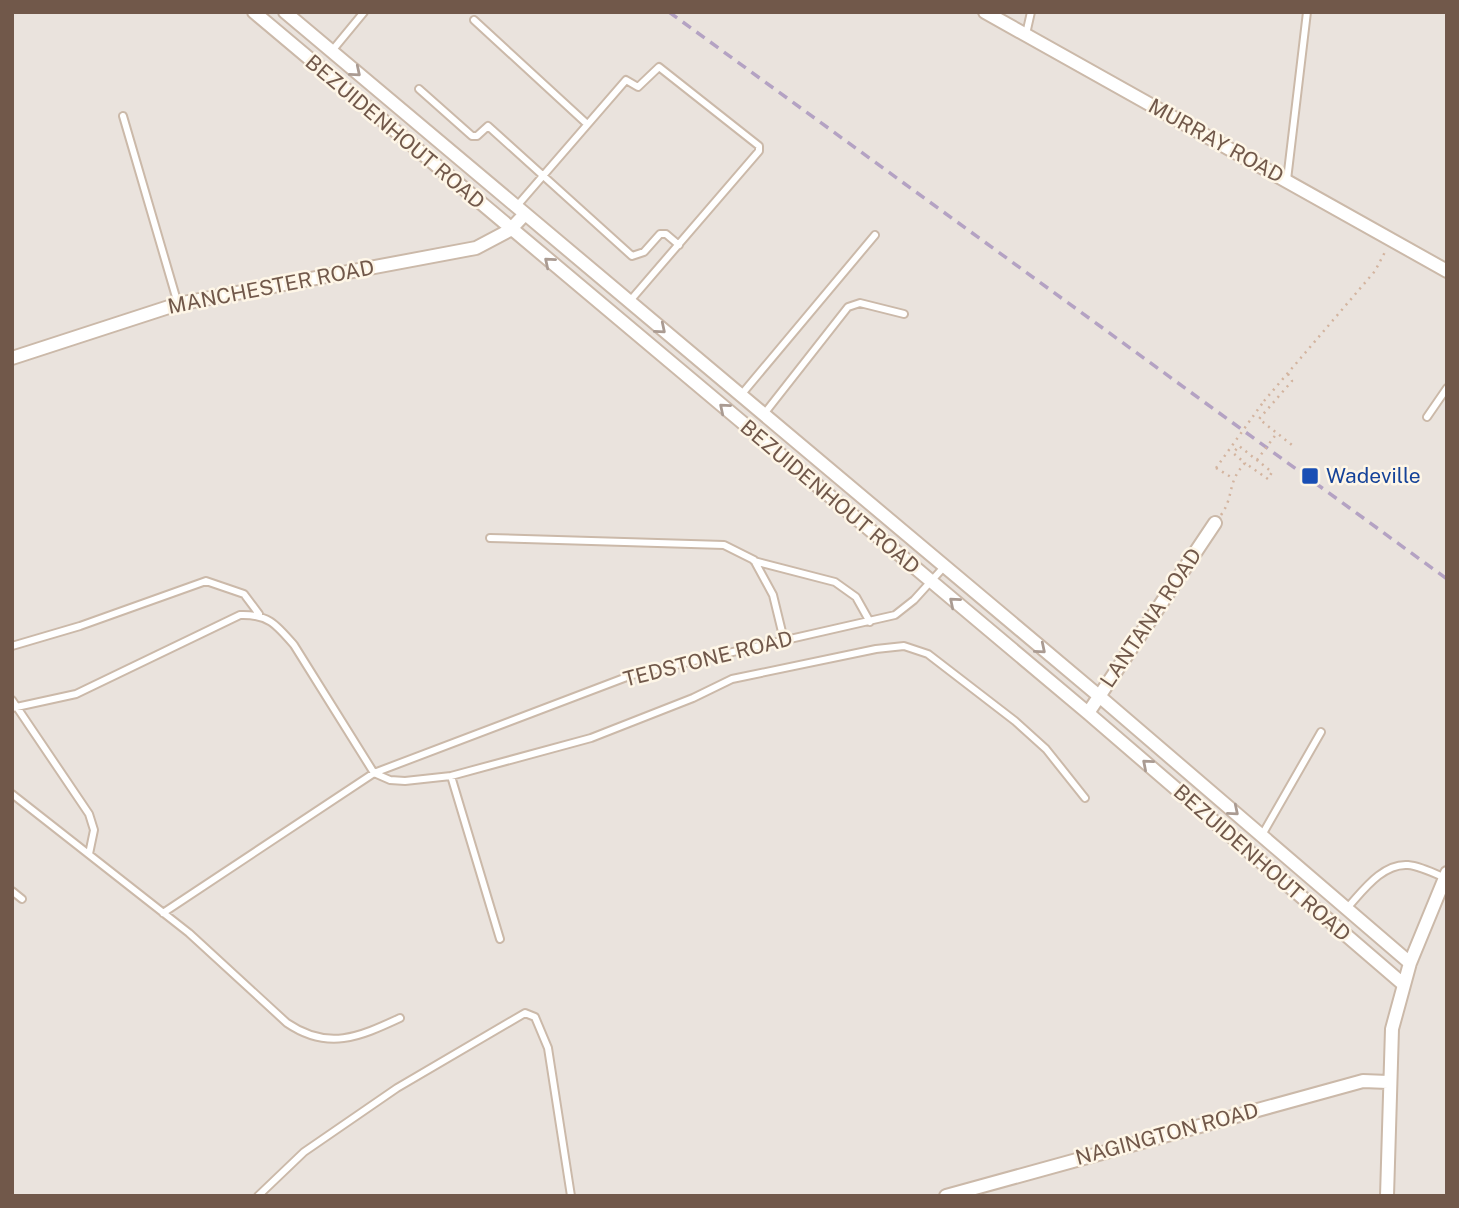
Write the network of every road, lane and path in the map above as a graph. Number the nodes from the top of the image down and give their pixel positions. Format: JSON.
{"nodes":[{"id":1,"x":254,"y":12,"type":"edge"},
{"id":2,"x":285,"y":12,"type":"edge"},
{"id":3,"x":364,"y":12,"type":"edge"},
{"id":4,"x":985,"y":12,"type":"edge"},
{"id":5,"x":1031,"y":12,"type":"edge"},
{"id":6,"x":1307,"y":12,"type":"edge"},
{"id":7,"x":474,"y":20,"type":"dead end"},
{"id":8,"x":1026,"y":35,"type":"junction"},
{"id":9,"x":334,"y":54,"type":"junction"},
{"id":10,"x":324,"y":71,"type":"junction"},
{"id":11,"x":419,"y":89,"type":"dead end"},
{"id":12,"x":123,"y":116,"type":"dead end"},
{"id":13,"x":586,"y":123,"type":"junction"},
{"id":14,"x":542,"y":177,"type":"junction"},
{"id":15,"x":1287,"y":180,"type":"junction"},
{"id":16,"x":521,"y":210,"type":"junction"},
{"id":17,"x":510,"y":230,"type":"junction"},
{"id":18,"x":875,"y":235,"type":"dead end"},
{"id":19,"x":1391,"y":239,"type":"junction"},
{"id":20,"x":679,"y":245,"type":"junction"},
{"id":21,"x":1447,"y":271,"type":"edge"},
{"id":22,"x":178,"y":304,"type":"junction"},
{"id":23,"x":633,"y":306,"type":"junction"},
{"id":24,"x":904,"y":314,"type":"dead end"},
{"id":25,"x":624,"y":324,"type":"junction"},
{"id":26,"x":12,"y":358,"type":"edge"},
{"id":27,"x":1288,"y":374,"type":"junction"},
{"id":28,"x":1447,"y":388,"type":"edge"},
{"id":29,"x":740,"y":396,"type":"junction"},
{"id":30,"x":764,"y":417,"type":"junction"},
{"id":31,"x":1427,"y":417,"type":"dead end"},
{"id":32,"x":754,"y":433,"type":"junction"},
{"id":33,"x":1277,"y":433,"type":"junction"},
{"id":34,"x":1292,"y":445,"type":"dead end"},
{"id":35,"x":1257,"y":460,"type":"junction"},
{"id":36,"x":1245,"y":463,"type":"junction"},
{"id":37,"x":1232,"y":477,"type":"junction"},
{"id":38,"x":1215,"y":523,"type":"joint"},
{"id":39,"x":490,"y":538,"type":"dead end"},
{"id":40,"x":754,"y":560,"type":"junction"},
{"id":41,"x":943,"y":568,"type":"junction"},
{"id":42,"x":931,"y":582,"type":"junction"},
{"id":43,"x":986,"y":603,"type":"junction"},
{"id":44,"x":259,"y":614,"type":"junction"},
{"id":45,"x":974,"y":618,"type":"junction"},
{"id":46,"x":870,"y":622,"type":"junction"},
{"id":47,"x":784,"y":640,"type":"junction"},
{"id":48,"x":12,"y":646,"type":"edge"},
{"id":49,"x":1099,"y":696,"type":"junction"},
{"id":50,"x":13,"y":705,"type":"edge"},
{"id":51,"x":1088,"y":713,"type":"junction"},
{"id":52,"x":1321,"y":732,"type":"dead end"},
{"id":53,"x":374,"y":773,"type":"junction"},
{"id":54,"x":451,"y":776,"type":"junction"},
{"id":55,"x":12,"y":794,"type":"edge"},
{"id":56,"x":1085,"y":798,"type":"dead end"},
{"id":57,"x":1262,"y":835,"type":"junction"},
{"id":58,"x":1249,"y":852,"type":"junction"},
{"id":59,"x":89,"y":854,"type":"junction"},
{"id":60,"x":1446,"y":875,"type":"edge"},
{"id":61,"x":12,"y":891,"type":"edge"},
{"id":62,"x":22,"y":899,"type":"dead end"},
{"id":63,"x":1347,"y":908,"type":"junction"},
{"id":64,"x":163,"y":913,"type":"junction"},
{"id":65,"x":500,"y":939,"type":"dead end"},
{"id":66,"x":1410,"y":962,"type":"junction"},
{"id":67,"x":1403,"y":984,"type":"junction"},
{"id":68,"x":400,"y":1018,"type":"dead end"},
{"id":69,"x":1388,"y":1082,"type":"junction"},
{"id":70,"x":258,"y":1196,"type":"edge"},
{"id":71,"x":571,"y":1196,"type":"edge"},
{"id":72,"x":946,"y":1196,"type":"edge"},
{"id":73,"x":1387,"y":1196,"type":"edge"}],
"edges":[{"from":1,"to":10,"type":"street","name":"BEZUIDENHOUT ROAD"},
{"from":2,"to":9,"type":"street","name":"BEZUIDENHOUT ROAD"},
{"from":3,"to":9,"type":"lane"},
{"from":4,"to":8,"type":"street","name":"MURRAY ROAD"},
{"from":5,"to":8,"type":"lane"},
{"from":6,"to":15,"type":"lane"},
{"from":7,"to":13,"type":"lane"},
{"from":8,"to":15,"type":"street","name":"MURRAY ROAD"},
{"from":9,"to":10,"type":"street"},
{"from":9,"to":16,"type":"street","name":"BEZUIDENHOUT ROAD","one_way":true},
{"from":10,"to":17,"type":"street","name":"BEZUIDENHOUT ROAD"},
{"from":11,"to":14,"type":"lane"},
{"from":12,"to":22,"type":"lane"},
{"from":13,"to":14,"type":"lane"},
{"from":13,"to":20,"type":"lane"},
{"from":14,"to":16,"type":"lane"},
{"from":14,"to":20,"type":"lane"},
{"from":15,"to":19,"type":"street","name":"MURRAY ROAD"},
{"from":16,"to":17,"type":"street","name":"MANCHESTER ROAD"},
{"from":16,"to":23,"type":"street","name":"BEZUIDENHOUT ROAD"},
{"from":17,"to":22,"type":"street","name":"MANCHESTER ROAD"},
{"from":25,"to":17,"type":"street","name":"BEZUIDENHOUT ROAD","one_way":true},
{"from":18,"to":29,"type":"lane"},
{"from":19,"to":21,"type":"street","name":"MURRAY ROAD"},
{"from":19,"to":27,"type":"path"},
{"from":20,"to":23,"type":"lane"},
{"from":22,"to":26,"type":"street","name":"MANCHESTER ROAD"},
{"from":23,"to":25,"type":"street"},
{"from":23,"to":29,"type":"street","name":"BEZUIDENHOUT ROAD","one_way":true},
{"from":24,"to":30,"type":"lane"},
{"from":32,"to":25,"type":"street","name":"BEZUIDENHOUT ROAD","one_way":true},
{"from":27,"to":33,"type":"path"},
{"from":27,"to":37,"type":"path","bridge":true},
{"from":28,"to":31,"type":"lane"},
{"from":29,"to":30,"type":"street","name":"BEZUIDENHOUT ROAD"},
{"from":30,"to":32,"type":"street"},
{"from":30,"to":41,"type":"street","name":"BEZUIDENHOUT ROAD"},
{"from":32,"to":42,"type":"street","name":"BEZUIDENHOUT ROAD"},
{"from":33,"to":34,"type":"path"},
{"from":33,"to":35,"type":"path","bridge":true},
{"from":35,"to":36,"type":"path"},
{"from":35,"to":36,"type":"path"},
{"from":36,"to":37,"type":"path"},
{"from":37,"to":38,"type":"path"},
{"from":38,"to":49,"type":"street","name":"LANTANA ROAD"},
{"from":39,"to":40,"type":"lane"},
{"from":40,"to":46,"type":"lane"},
{"from":40,"to":47,"type":"lane"},
{"from":41,"to":42,"type":"lane","name":"TEDSTONE ROAD"},
{"from":41,"to":43,"type":"street","name":"BEZUIDENHOUT ROAD"},
{"from":45,"to":42,"type":"street","name":"BEZUIDENHOUT ROAD","one_way":true},
{"from":42,"to":46,"type":"lane","name":"TEDSTONE ROAD"},
{"from":43,"to":45,"type":"street"},
{"from":43,"to":49,"type":"street","name":"BEZUIDENHOUT ROAD","one_way":true},
{"from":44,"to":48,"type":"lane"},
{"from":44,"to":50,"type":"lane"},
{"from":44,"to":53,"type":"lane"},
{"from":45,"to":51,"type":"street","name":"BEZUIDENHOUT ROAD"},
{"from":46,"to":47,"type":"lane","name":"TEDSTONE ROAD"},
{"from":47,"to":53,"type":"lane","name":"TEDSTONE ROAD"},
{"from":49,"to":51,"type":"street","name":"LANTANA ROAD"},
{"from":49,"to":57,"type":"street","name":"BEZUIDENHOUT ROAD","one_way":true},
{"from":50,"to":59,"type":"lane"},
{"from":58,"to":51,"type":"street","name":"BEZUIDENHOUT ROAD","one_way":true},
{"from":52,"to":57,"type":"lane"},
{"from":53,"to":54,"type":"lane"},
{"from":53,"to":64,"type":"lane","name":"TEDSTONE ROAD"},
{"from":54,"to":56,"type":"lane"},
{"from":54,"to":65,"type":"lane"},
{"from":55,"to":59,"type":"lane"},
{"from":57,"to":58,"type":"street"},
{"from":57,"to":63,"type":"street","name":"BEZUIDENHOUT ROAD"},
{"from":58,"to":67,"type":"street","name":"BEZUIDENHOUT ROAD"},
{"from":59,"to":64,"type":"lane"},
{"from":60,"to":63,"type":"lane"},
{"from":60,"to":66,"type":"street"},
{"from":61,"to":62,"type":"lane"},
{"from":63,"to":66,"type":"street","name":"BEZUIDENHOUT ROAD"},
{"from":64,"to":68,"type":"lane"},
{"from":66,"to":67,"type":"street"},
{"from":67,"to":69,"type":"street"},
{"from":69,"to":72,"type":"street","name":"NAGINGTON ROAD"},
{"from":69,"to":73,"type":"street"},
{"from":70,"to":71,"type":"lane"}]}
